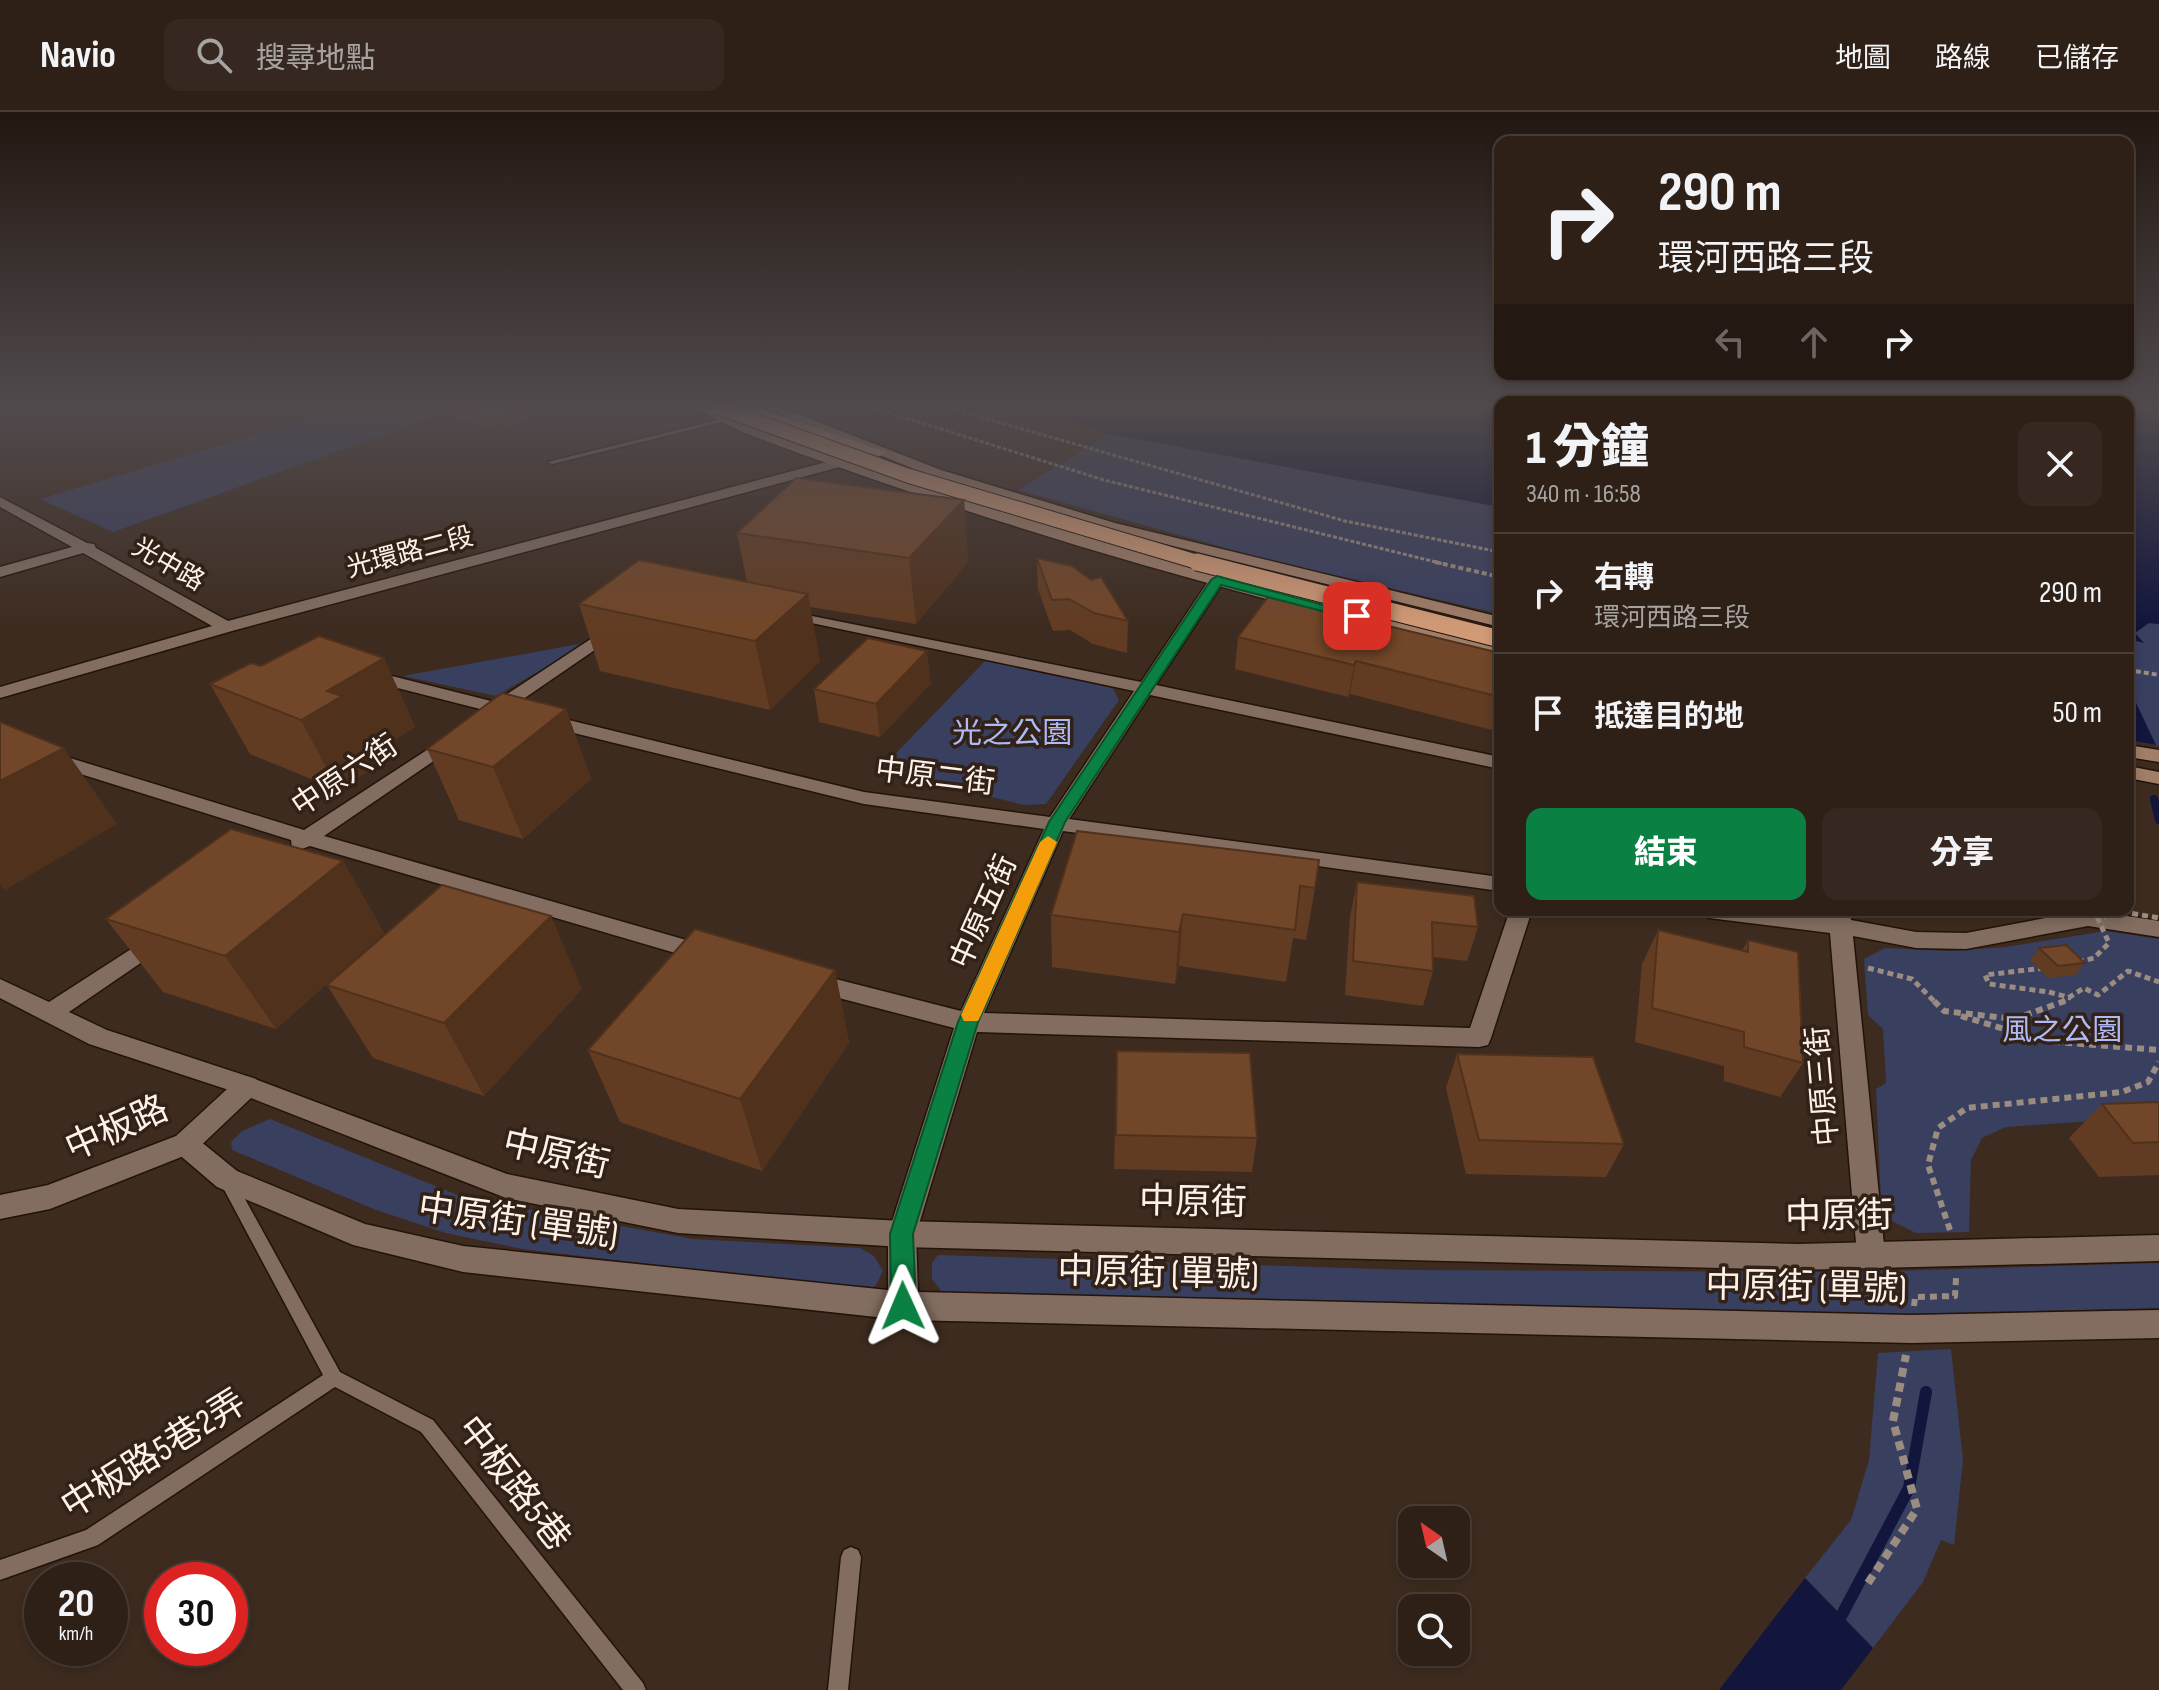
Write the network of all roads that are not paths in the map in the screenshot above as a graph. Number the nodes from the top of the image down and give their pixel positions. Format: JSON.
{"nodes":[{"id":1,"x":776,"y":481,"type":"edge"},
{"id":2,"x":886,"y":481,"type":"edge"},
{"id":3,"x":927,"y":481,"type":"edge"},
{"id":4,"x":968,"y":481,"type":"edge"},
{"id":5,"x":0,"y":501,"type":"edge"},
{"id":6,"x":89,"y":547,"type":"junction"},
{"id":7,"x":0,"y":572,"type":"edge"},
{"id":8,"x":1217,"y":580,"type":"junction"},
{"id":9,"x":763,"y":608,"type":"edge"},
{"id":10,"x":635,"y":614,"type":"edge"},
{"id":11,"x":1494,"y":621,"type":"edge"},
{"id":12,"x":226,"y":627,"type":"junction"},
{"id":13,"x":1494,"y":637,"type":"edge"},
{"id":14,"x":1494,"y":649,"type":"edge"},
{"id":15,"x":372,"y":676,"type":"dead end"},
{"id":16,"x":1148,"y":687,"type":"junction"},
{"id":17,"x":0,"y":693,"type":"edge"},
{"id":18,"x":498,"y":708,"type":"junction"},
{"id":19,"x":2134,"y":752,"type":"edge"},
{"id":20,"x":2159,"y":756,"type":"edge"},
{"id":21,"x":1494,"y":762,"type":"edge"},
{"id":22,"x":2134,"y":773,"type":"edge"},
{"id":23,"x":2159,"y":778,"type":"edge"},
{"id":24,"x":0,"y":795,"type":"edge"},
{"id":25,"x":1057,"y":822,"type":"junction"},
{"id":26,"x":307,"y":838,"type":"junction"},
{"id":27,"x":282,"y":856,"type":"edge"},
{"id":28,"x":1494,"y":883,"type":"edge"},
{"id":29,"x":1519,"y":916,"type":"edge"},
{"id":30,"x":1807,"y":916,"type":"edge"},
{"id":31,"x":1840,"y":918,"type":"edge"},
{"id":32,"x":179,"y":925,"type":"edge"},
{"id":33,"x":2159,"y":929,"type":"edge"},
{"id":34,"x":721,"y":958,"type":"edge"},
{"id":35,"x":782,"y":974,"type":"edge"},
{"id":36,"x":0,"y":988,"type":"edge"},
{"id":37,"x":50,"y":1013,"type":"junction"},
{"id":38,"x":968,"y":1022,"type":"junction"},
{"id":39,"x":247,"y":1086,"type":"junction"},
{"id":40,"x":185,"y":1144,"type":"junction"},
{"id":41,"x":227,"y":1179,"type":"junction"},
{"id":42,"x":0,"y":1207,"type":"edge"},
{"id":43,"x":902,"y":1234,"type":"junction"},
{"id":44,"x":2159,"y":1248,"type":"edge"},
{"id":45,"x":1871,"y":1255,"type":"junction"},
{"id":46,"x":903,"y":1306,"type":"junction"},
{"id":47,"x":2159,"y":1324,"type":"edge"},
{"id":48,"x":334,"y":1378,"type":"junction"},
{"id":49,"x":851,"y":1557,"type":"dead end"},
{"id":50,"x":0,"y":1570,"type":"edge"},
{"id":51,"x":636,"y":1690,"type":"edge"},
{"id":52,"x":838,"y":1690,"type":"edge"}],
"edges":[{"from":1,"to":12,"type":"street","name":"光環路二段"},
{"from":2,"to":8,"type":"main road"},
{"from":3,"to":13,"type":"highway","bridge":true},
{"from":4,"to":11,"type":"main road"},
{"from":5,"to":6,"type":"street","name":"光中路"},
{"from":6,"to":7,"type":"street"},
{"from":6,"to":12,"type":"street","name":"光中路"},
{"from":8,"to":14,"type":"main road"},
{"from":8,"to":16,"type":"street","name":"中原五街"},
{"from":9,"to":16,"type":"street"},
{"from":10,"to":18,"type":"street","name":"中原六街"},
{"from":12,"to":17,"type":"street","name":"光環路二段"},
{"from":15,"to":18,"type":"street","name":"中原二街"},
{"from":16,"to":21,"type":"street"},
{"from":16,"to":25,"type":"street","name":"中原五街"},
{"from":18,"to":25,"type":"street","name":"中原二街"},
{"from":18,"to":26,"type":"street","name":"中原六街"},
{"from":19,"to":20,"type":"main road"},
{"from":22,"to":23,"type":"main road"},
{"from":24,"to":26,"type":"street"},
{"from":25,"to":28,"type":"street","name":"中原二街"},
{"from":25,"to":38,"type":"street","name":"中原五街"},
{"from":26,"to":27,"type":"street","name":"中原六街"},
{"from":26,"to":34,"type":"street"},
{"from":29,"to":38,"type":"street"},
{"from":30,"to":31,"type":"street"},
{"from":31,"to":33,"type":"street"},
{"from":31,"to":45,"type":"street","name":"中原三街"},
{"from":32,"to":37,"type":"street"},
{"from":35,"to":38,"type":"street"},
{"from":36,"to":37,"type":"street","name":"中原街"},
{"from":37,"to":39,"type":"street","name":"中原街"},
{"from":38,"to":43,"type":"street","name":"中原五街"},
{"from":39,"to":40,"type":"street","name":"中板路"},
{"from":39,"to":43,"type":"street","name":"中原街"},
{"from":40,"to":41,"type":"street","name":"中原街 (單號)"},
{"from":40,"to":42,"type":"street","name":"中板路"},
{"from":41,"to":46,"type":"street","name":"中原街 (單號)"},
{"from":41,"to":48,"type":"lane"},
{"from":43,"to":45,"type":"street","name":"中原街"},
{"from":43,"to":46,"type":"street","name":"中原五街"},
{"from":44,"to":45,"type":"street","name":"中原街"},
{"from":46,"to":47,"type":"street","name":"中原街 (單號)"},
{"from":48,"to":50,"type":"lane","name":"中板路5巷2弄"},
{"from":48,"to":51,"type":"lane","name":"中板路5巷"},
{"from":49,"to":52,"type":"lane"}]}
